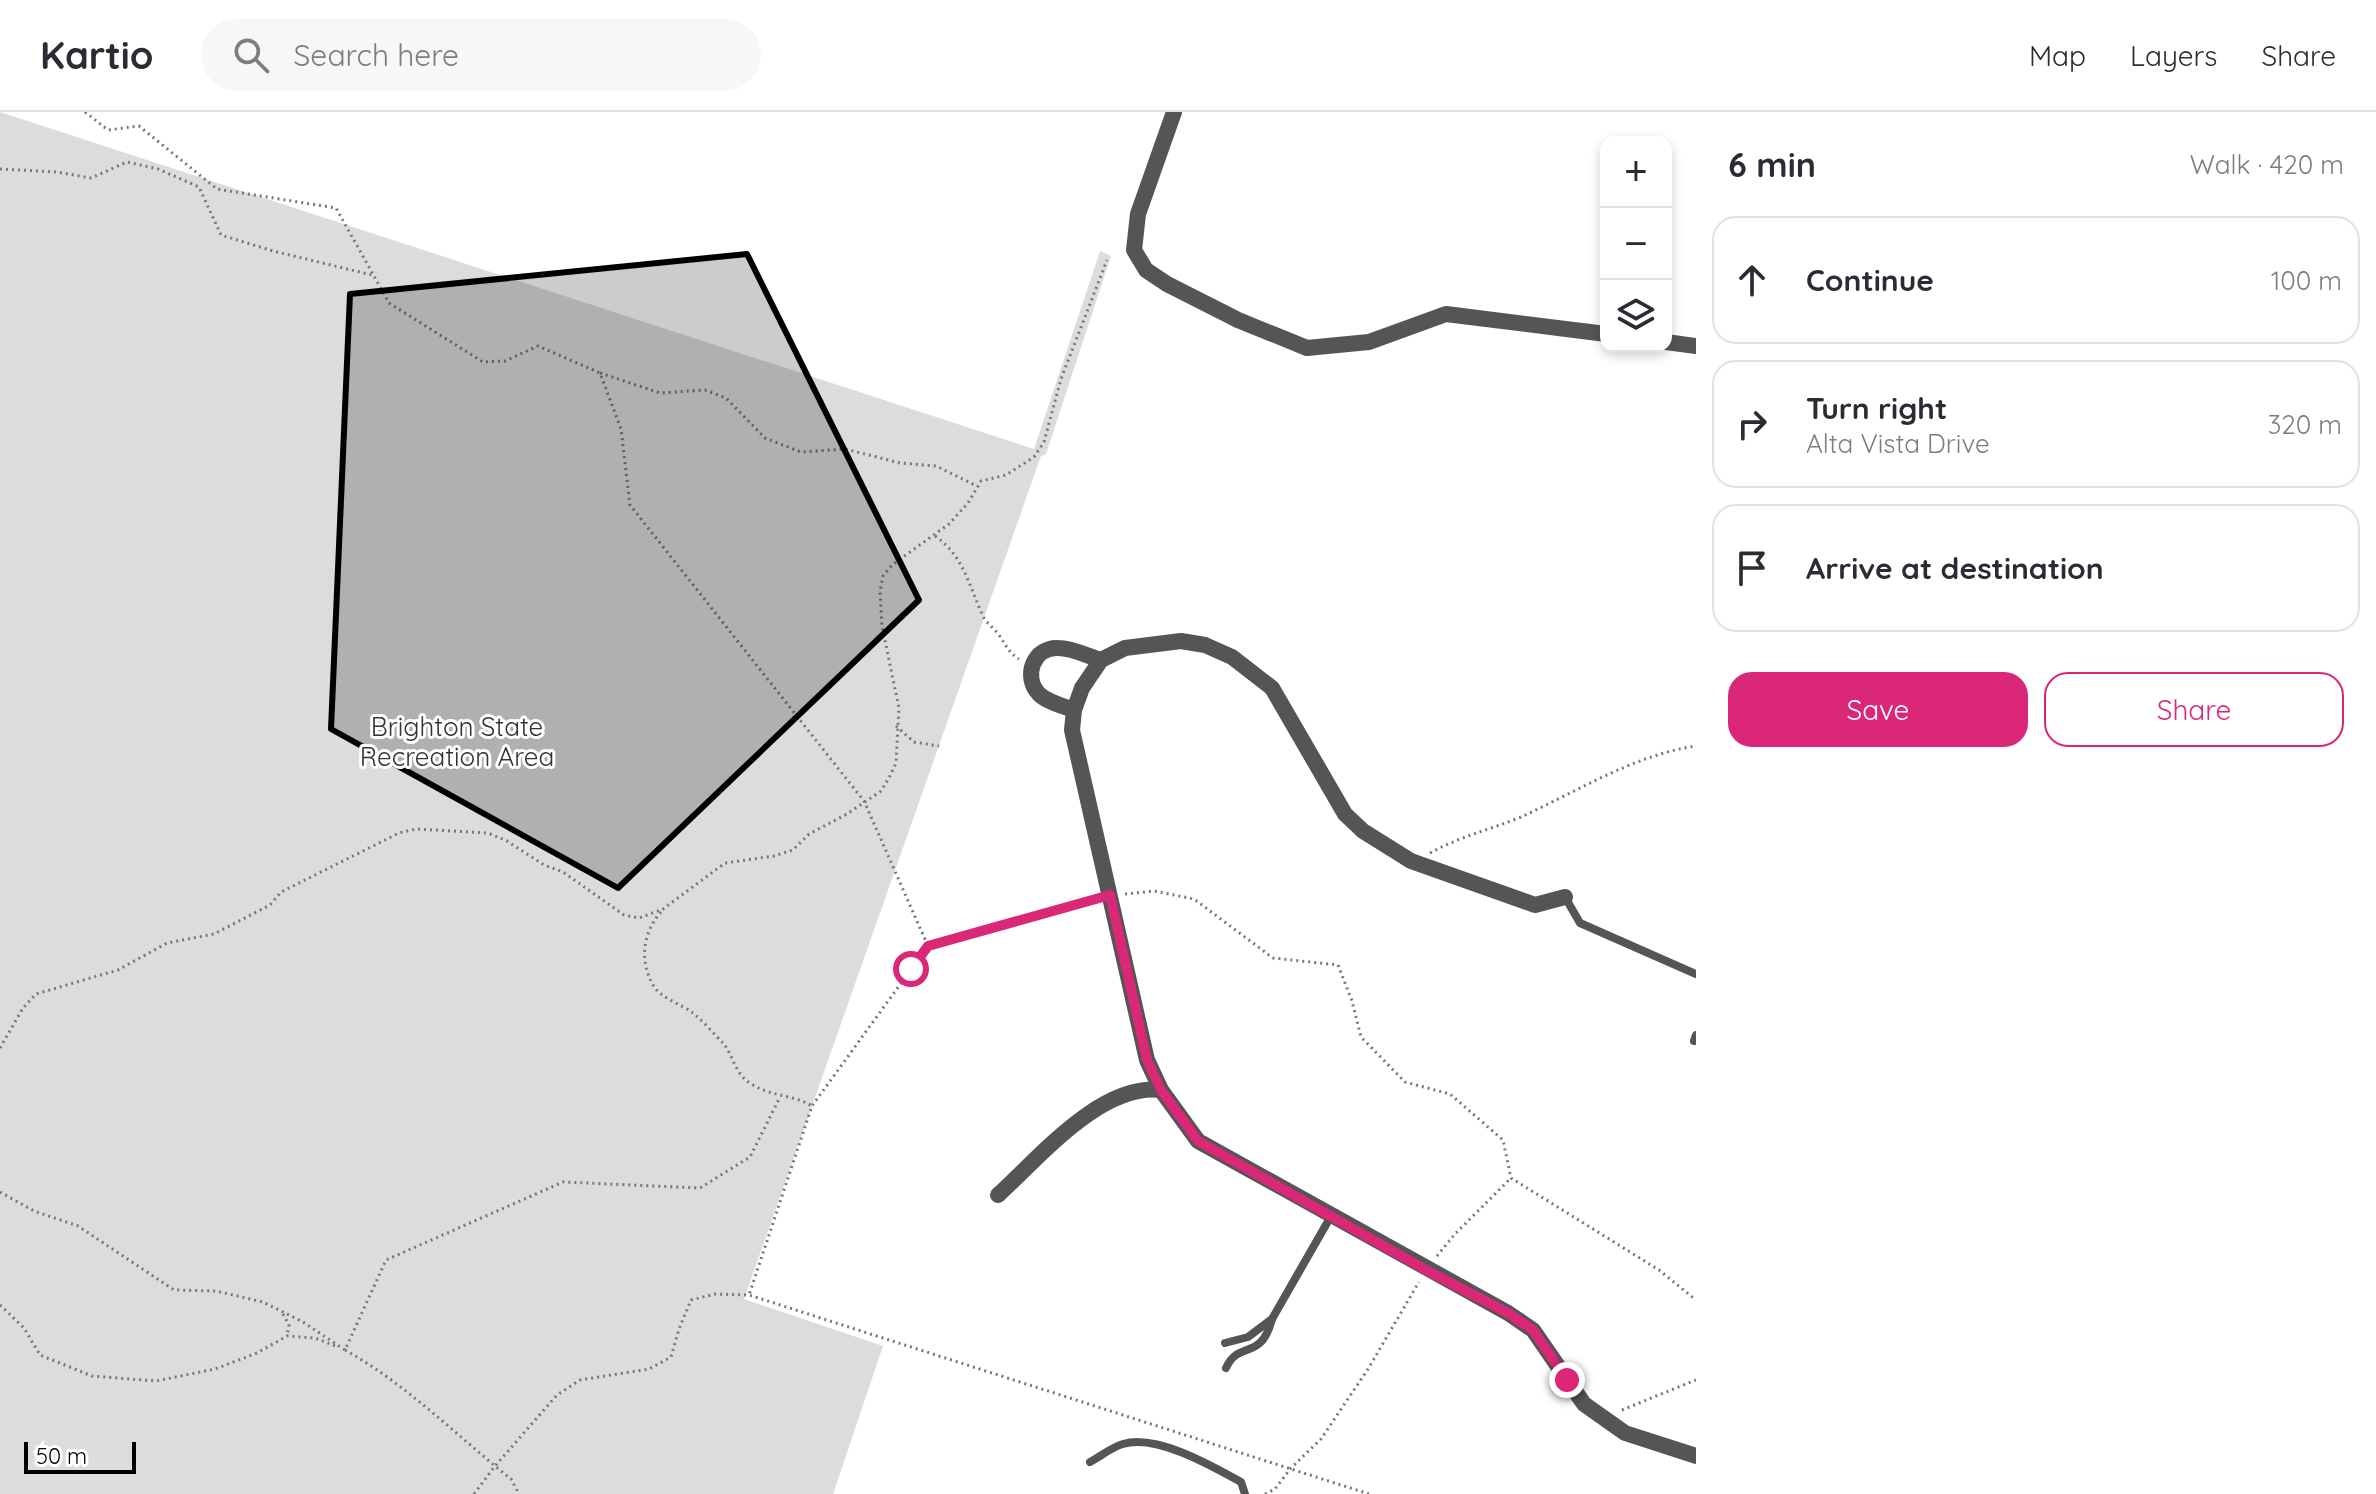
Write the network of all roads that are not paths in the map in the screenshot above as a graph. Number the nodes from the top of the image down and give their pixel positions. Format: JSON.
{"nodes":[{"id":1,"x":1174,"y":112,"type":"edge"},
{"id":2,"x":1600,"y":333,"type":"edge"},
{"id":3,"x":1672,"y":343,"type":"edge"},
{"id":4,"x":1696,"y":346,"type":"edge"},
{"id":5,"x":1101,"y":660,"type":"junction"},
{"id":6,"x":1074,"y":710,"type":"junction"},
{"id":7,"x":1565,"y":897,"type":"joint"},
{"id":8,"x":1696,"y":974,"type":"edge"},
{"id":9,"x":1161,"y":1090,"type":"junction"},
{"id":10,"x":998,"y":1195,"type":"dead end"},
{"id":11,"x":1331,"y":1216,"type":"junction"},
{"id":12,"x":1272,"y":1319,"type":"junction"},
{"id":13,"x":1225,"y":1343,"type":"dead end"},
{"id":14,"x":1226,"y":1368,"type":"dead end"},
{"id":15,"x":1696,"y":1456,"type":"edge"},
{"id":16,"x":1090,"y":1462,"type":"dead end"},
{"id":17,"x":1245,"y":1494,"type":"edge"}],
"edges":[{"from":1,"to":2,"type":"street"},
{"from":3,"to":4,"type":"street"},
{"from":5,"to":6,"type":"street"},
{"from":5,"to":6,"type":"street"},
{"from":5,"to":7,"type":"street"},
{"from":6,"to":9,"type":"street"},
{"from":7,"to":8,"type":"lane"},
{"from":9,"to":10,"type":"street"},
{"from":9,"to":11,"type":"street"},
{"from":11,"to":12,"type":"lane"},
{"from":11,"to":15,"type":"street"},
{"from":12,"to":13,"type":"lane"},
{"from":12,"to":14,"type":"lane"},
{"from":16,"to":17,"type":"lane"}]}
